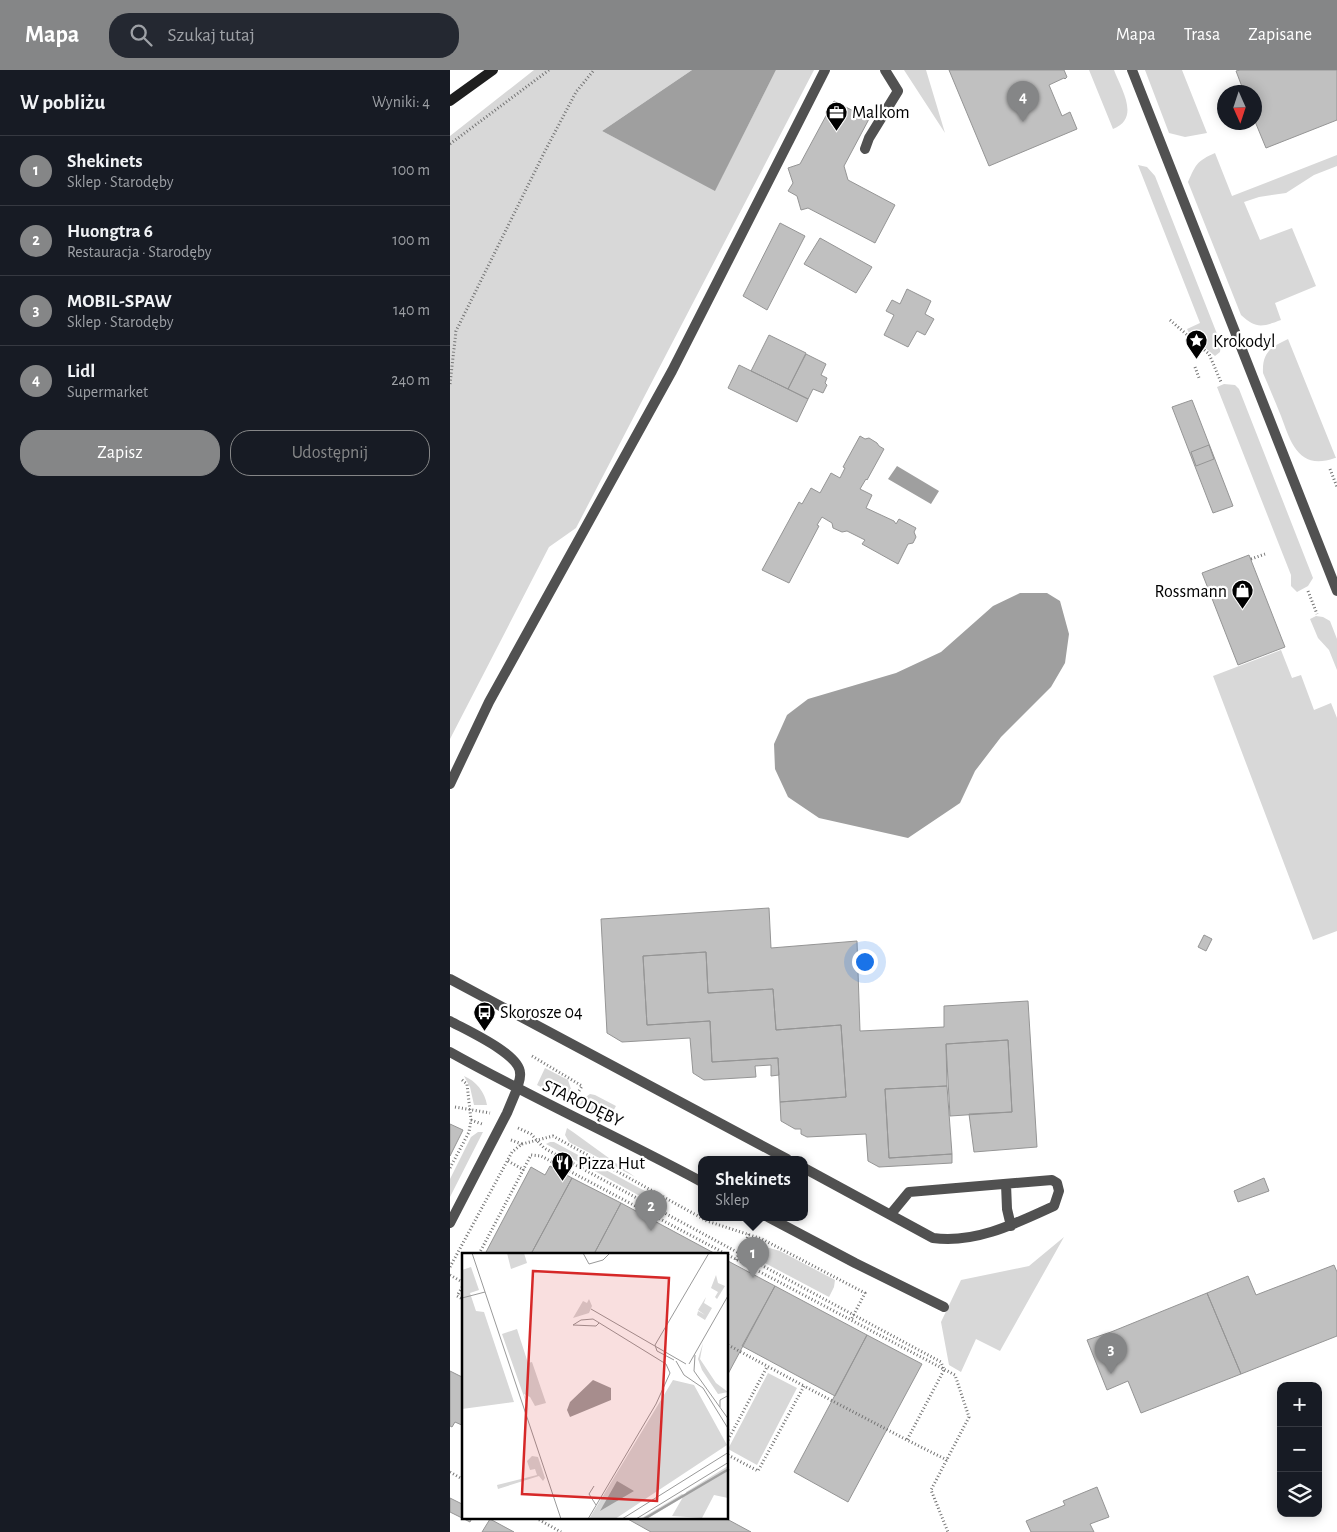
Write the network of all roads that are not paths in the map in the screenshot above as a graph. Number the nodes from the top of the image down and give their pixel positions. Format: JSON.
{"nodes":[{"id":1,"x":493,"y":70,"type":"edge"},
{"id":2,"x":825,"y":70,"type":"edge"},
{"id":3,"x":885,"y":70,"type":"edge"},
{"id":4,"x":1132,"y":70,"type":"edge"},
{"id":5,"x":450,"y":102,"type":"edge"},
{"id":6,"x":865,"y":149,"type":"dead end"},
{"id":7,"x":1337,"y":591,"type":"edge"},
{"id":8,"x":450,"y":784,"type":"edge"},
{"id":9,"x":450,"y":979,"type":"edge"},
{"id":10,"x":450,"y":1021,"type":"edge"},
{"id":11,"x":450,"y":1052,"type":"edge"},
{"id":12,"x":517,"y":1089,"type":"junction"},
{"id":13,"x":781,"y":1156,"type":"edge"},
{"id":14,"x":808,"y":1170,"type":"edge"},
{"id":15,"x":698,"y":1180,"type":"edge"},
{"id":16,"x":1006,"y":1184,"type":"junction"},
{"id":17,"x":890,"y":1214,"type":"junction"},
{"id":18,"x":776,"y":1221,"type":"edge"},
{"id":19,"x":450,"y":1224,"type":"edge"},
{"id":20,"x":1011,"y":1226,"type":"junction"},
{"id":21,"x":944,"y":1307,"type":"dead end"}],
"edges":[{"from":1,"to":5,"type":"main road"},
{"from":2,"to":8,"type":"street"},
{"from":3,"to":6,"type":"street"},
{"from":4,"to":7,"type":"street"},
{"from":9,"to":13,"type":"street"},
{"from":10,"to":12,"type":"street"},
{"from":11,"to":12,"type":"street","name":"STARODĘBY"},
{"from":12,"to":15,"type":"street","name":"STARODĘBY"},
{"from":12,"to":19,"type":"street"},
{"from":14,"to":17,"type":"street"},
{"from":16,"to":17,"type":"street"},
{"from":16,"to":20,"type":"street"},
{"from":16,"to":20,"type":"street"},
{"from":17,"to":20,"type":"street"},
{"from":18,"to":21,"type":"street"}]}
